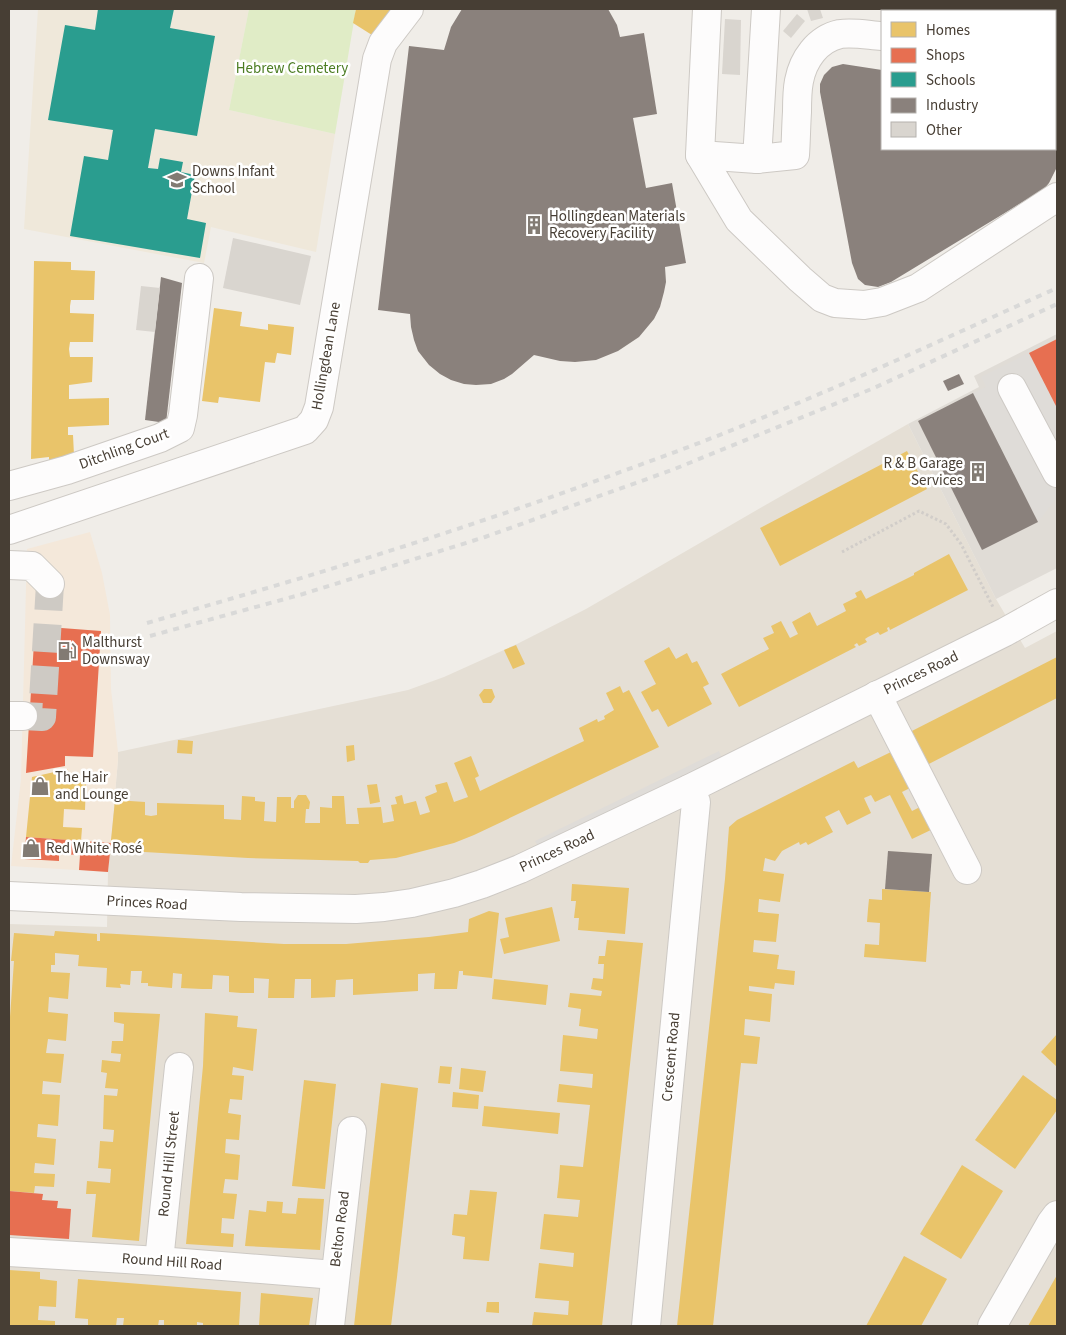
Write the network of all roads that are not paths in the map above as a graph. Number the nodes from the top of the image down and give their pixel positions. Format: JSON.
{"nodes":[{"id":1,"x":409,"y":9,"type":"edge"},
{"id":2,"x":707,"y":9,"type":"edge"},
{"id":3,"x":766,"y":9,"type":"edge"},
{"id":4,"x":881,"y":36,"type":"edge"},
{"id":5,"x":700,"y":155,"type":"junction"},
{"id":6,"x":757,"y":159,"type":"junction"},
{"id":7,"x":1057,"y":197,"type":"edge"},
{"id":8,"x":198,"y":278,"type":"dead end"},
{"id":9,"x":1012,"y":388,"type":"dead end"},
{"id":10,"x":1057,"y":473,"type":"edge"},
{"id":11,"x":9,"y":486,"type":"edge"},
{"id":12,"x":9,"y":530,"type":"edge"},
{"id":13,"x":9,"y":565,"type":"edge"},
{"id":14,"x":50,"y":584,"type":"dead end"},
{"id":15,"x":1057,"y":603,"type":"edge"},
{"id":16,"x":877,"y":695,"type":"junction"},
{"id":17,"x":689,"y":788,"type":"junction"},
{"id":18,"x":967,"y":870,"type":"dead end"},
{"id":19,"x":9,"y":896,"type":"edge"},
{"id":20,"x":178,"y":1067,"type":"dead end"},
{"id":21,"x":352,"y":1131,"type":"dead end"},
{"id":22,"x":1057,"y":1214,"type":"edge"},
{"id":23,"x":9,"y":1252,"type":"edge"},
{"id":24,"x":159,"y":1261,"type":"junction"},
{"id":25,"x":335,"y":1275,"type":"junction"},
{"id":26,"x":330,"y":1326,"type":"edge"},
{"id":27,"x":646,"y":1326,"type":"edge"},
{"id":28,"x":992,"y":1326,"type":"edge"}],
"edges":[{"from":1,"to":12,"type":"street","name":"Hollingdean Lane"},
{"from":2,"to":5,"type":"street"},
{"from":3,"to":6,"type":"street"},
{"from":4,"to":6,"type":"street"},
{"from":5,"to":6,"type":"street"},
{"from":5,"to":7,"type":"street"},
{"from":8,"to":11,"type":"street","name":"Ditchling Court"},
{"from":9,"to":10,"type":"street"},
{"from":13,"to":14,"type":"street"},
{"from":15,"to":16,"type":"street","name":"Princes Road"},
{"from":16,"to":17,"type":"street","name":"Princes Road"},
{"from":16,"to":18,"type":"street"},
{"from":17,"to":19,"type":"street","name":"Princes Road"},
{"from":17,"to":27,"type":"street","name":"Crescent Road"},
{"from":20,"to":24,"type":"street","name":"Round Hill Street"},
{"from":21,"to":25,"type":"street","name":"Belton Road"},
{"from":22,"to":28,"type":"street"},
{"from":23,"to":24,"type":"street","name":"Round Hill Road"},
{"from":24,"to":25,"type":"street","name":"Round Hill Road"},
{"from":25,"to":26,"type":"street","name":"Belton Road"}]}
